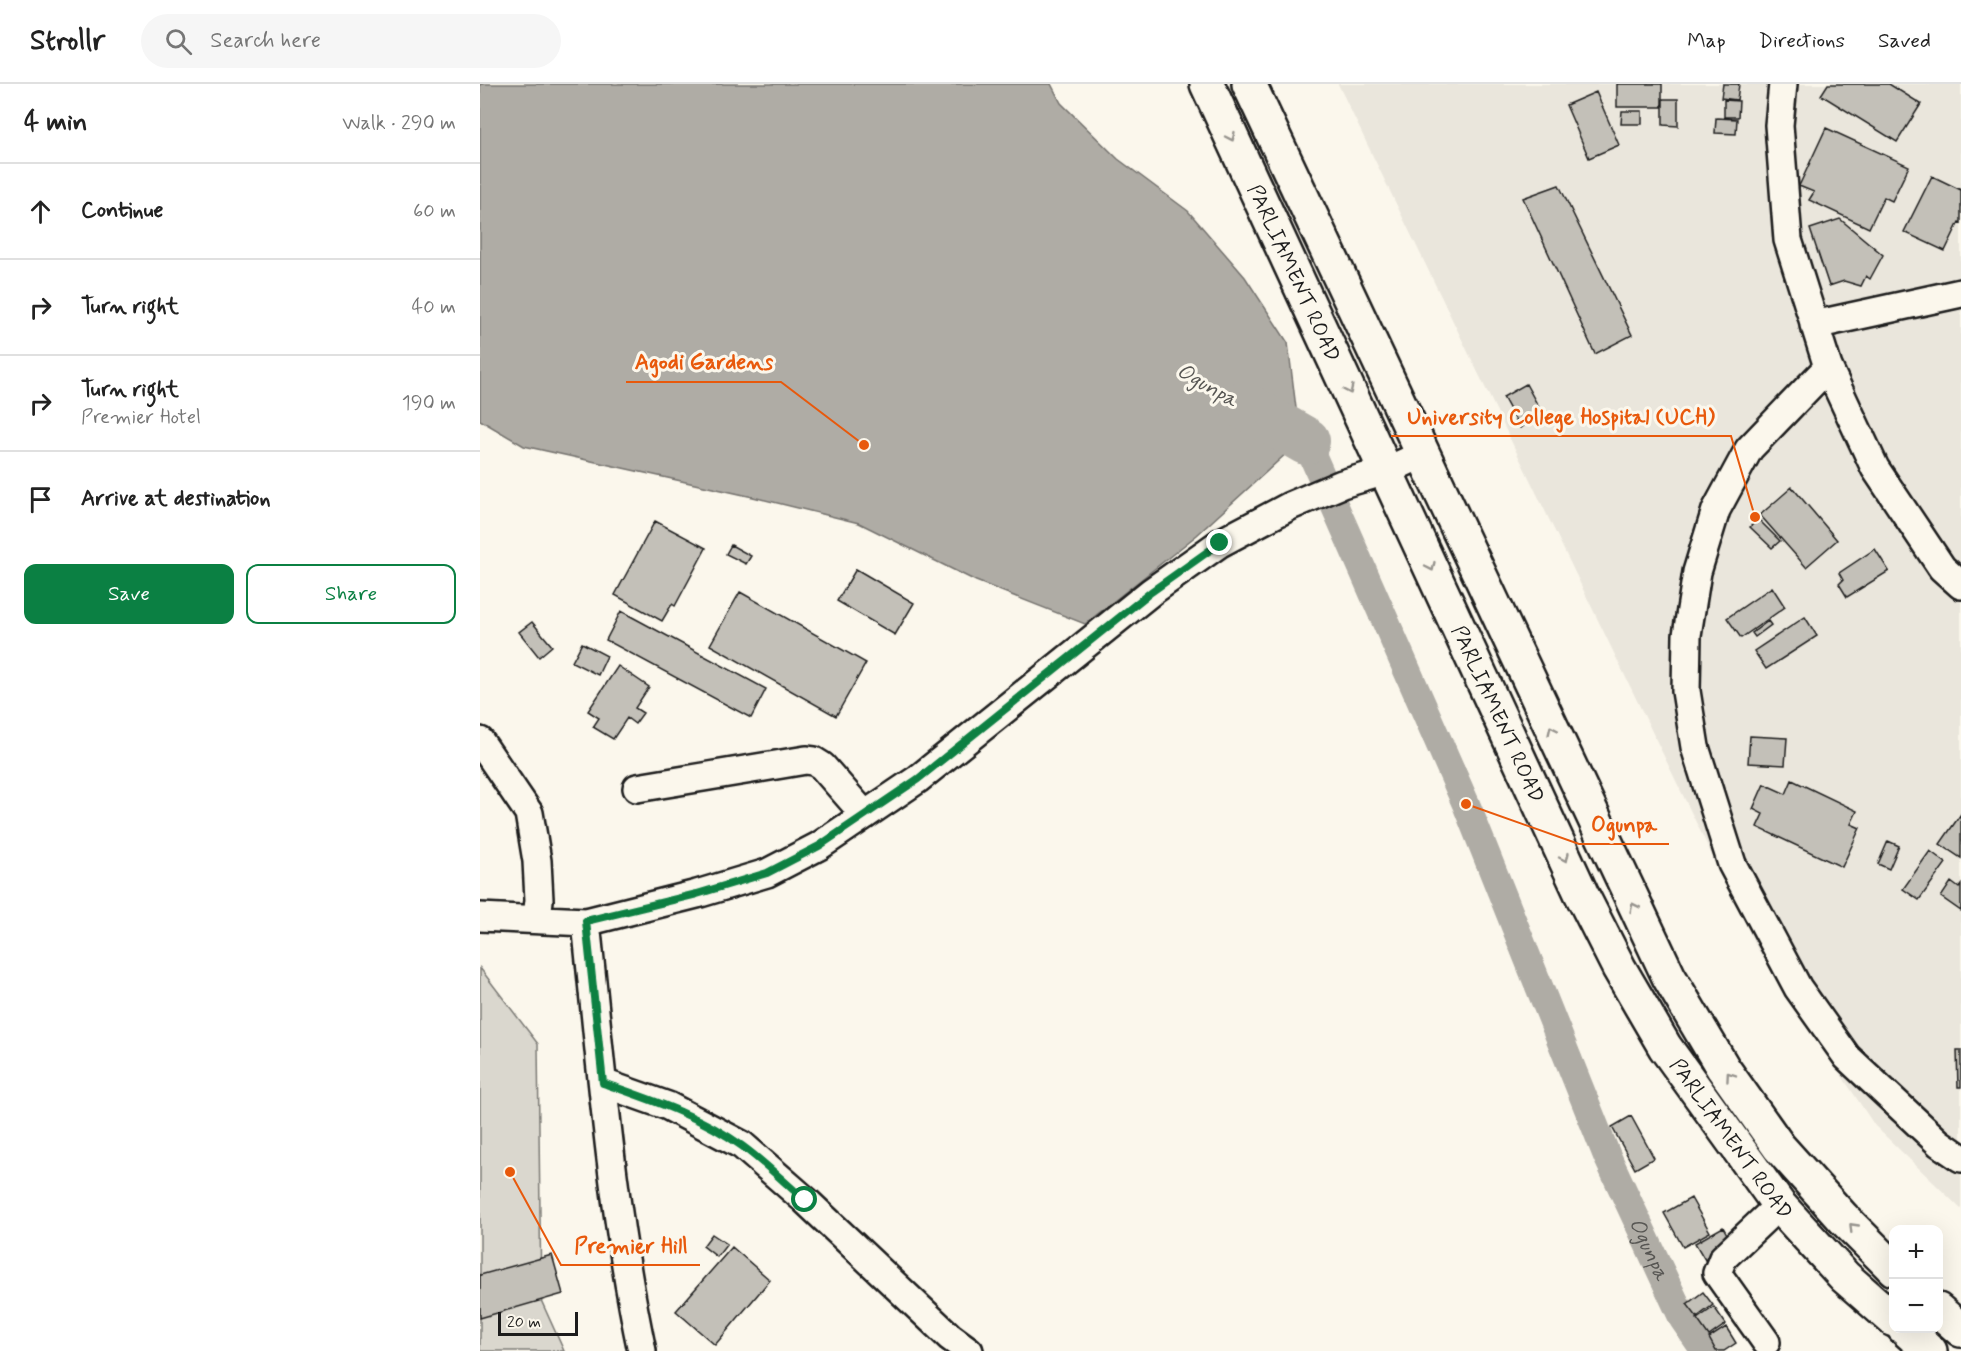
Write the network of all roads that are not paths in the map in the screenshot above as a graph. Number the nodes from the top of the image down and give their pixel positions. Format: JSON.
{"nodes":[{"id":1,"x":1207,"y":84,"type":"edge"},
{"id":2,"x":1249,"y":84,"type":"edge"},
{"id":3,"x":1783,"y":84,"type":"edge"},
{"id":4,"x":1961,"y":293,"type":"edge"},
{"id":5,"x":1814,"y":325,"type":"junction"},
{"id":6,"x":1828,"y":367,"type":"junction"},
{"id":7,"x":1424,"y":454,"type":"junction"},
{"id":8,"x":1386,"y":471,"type":"junction"},
{"id":9,"x":1961,"y":585,"type":"edge"},
{"id":10,"x":480,"y":741,"type":"edge"},
{"id":11,"x":637,"y":788,"type":"dead end"},
{"id":12,"x":865,"y":815,"type":"junction"},
{"id":13,"x":480,"y":917,"type":"edge"},
{"id":14,"x":537,"y":919,"type":"junction"},
{"id":15,"x":586,"y":921,"type":"junction"},
{"id":16,"x":603,"y":1083,"type":"junction"},
{"id":17,"x":1961,"y":1158,"type":"edge"},
{"id":18,"x":1779,"y":1205,"type":"junction"},
{"id":19,"x":1889,"y":1265,"type":"edge"},
{"id":20,"x":1943,"y":1314,"type":"edge"},
{"id":21,"x":1889,"y":1316,"type":"edge"},
{"id":22,"x":1961,"y":1330,"type":"edge"},
{"id":23,"x":1909,"y":1333,"type":"edge"},
{"id":24,"x":1766,"y":1342,"type":"dead end"},
{"id":25,"x":642,"y":1351,"type":"edge"},
{"id":26,"x":969,"y":1351,"type":"edge"},
{"id":27,"x":1930,"y":1351,"type":"edge"}],
"edges":[{"from":1,"to":8,"type":"main road","name":"PARLIAMENT ROAD","one_way":true},
{"from":2,"to":7,"type":"main road","name":"PARLIAMENT ROAD"},
{"from":3,"to":5,"type":"street"},
{"from":4,"to":5,"type":"street"},
{"from":5,"to":6,"type":"street"},
{"from":6,"to":9,"type":"street"},
{"from":6,"to":17,"type":"street"},
{"from":7,"to":8,"type":"street"},
{"from":19,"to":7,"type":"main road","name":"PARLIAMENT ROAD","one_way":true},
{"from":8,"to":12,"type":"street"},
{"from":8,"to":18,"type":"main road","name":"PARLIAMENT ROAD","one_way":true},
{"from":10,"to":14,"type":"street"},
{"from":11,"to":12,"type":"street"},
{"from":12,"to":15,"type":"street"},
{"from":13,"to":14,"type":"street"},
{"from":14,"to":15,"type":"street"},
{"from":15,"to":16,"type":"street"},
{"from":16,"to":25,"type":"street"},
{"from":16,"to":26,"type":"street"},
{"from":18,"to":21,"type":"main road","name":"PARLIAMENT ROAD"},
{"from":18,"to":24,"type":"street"},
{"from":20,"to":22,"type":"main road"},
{"from":23,"to":27,"type":"main road"}]}
